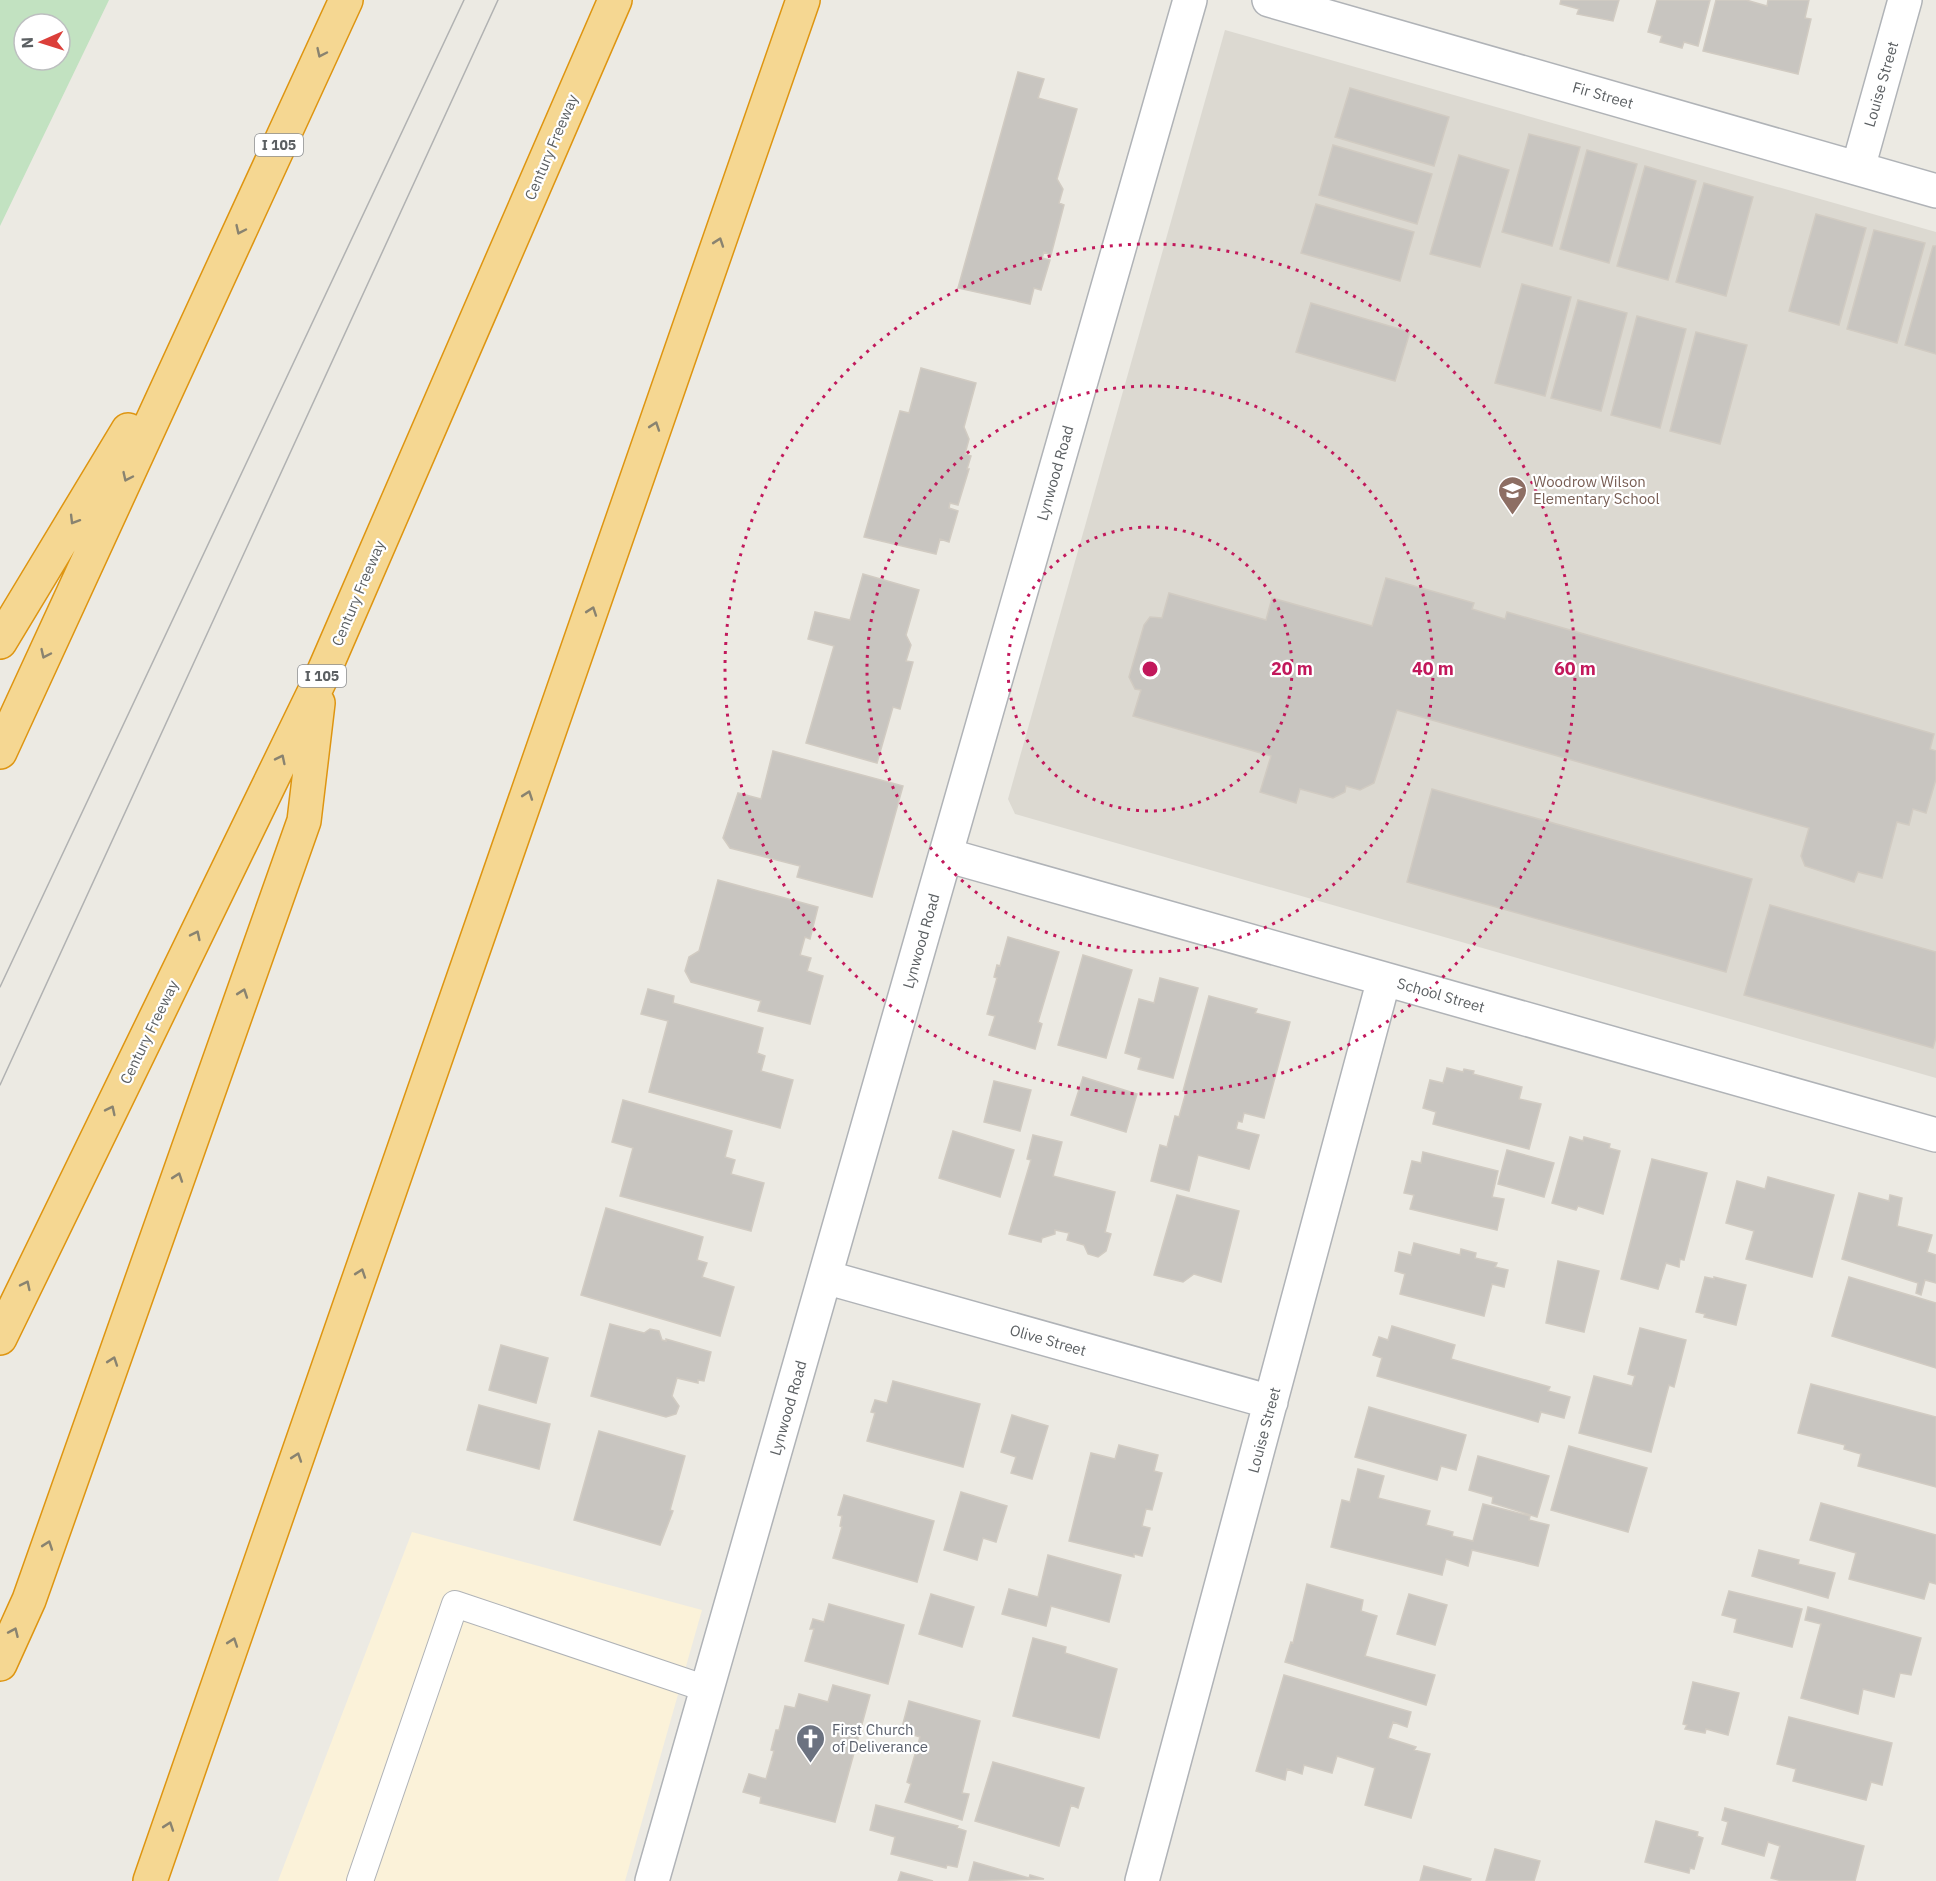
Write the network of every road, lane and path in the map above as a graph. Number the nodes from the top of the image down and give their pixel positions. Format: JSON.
{"nodes":[{"id":1,"x":346,"y":0,"type":"edge"},
{"id":2,"x":615,"y":0,"type":"edge"},
{"id":3,"x":803,"y":0,"type":"edge"},
{"id":4,"x":1190,"y":0,"type":"edge"},
{"id":5,"x":1269,"y":0,"type":"edge"},
{"id":6,"x":1905,"y":0,"type":"edge"},
{"id":7,"x":1858,"y":168,"type":"junction"},
{"id":8,"x":1936,"y":191,"type":"edge"},
{"id":9,"x":213,"y":290,"type":"junction"},
{"id":10,"x":0,"y":642,"type":"edge"},
{"id":11,"x":321,"y":678,"type":"junction"},
{"id":12,"x":0,"y":752,"type":"edge"},
{"id":13,"x":946,"y":855,"type":"junction"},
{"id":14,"x":1384,"y":979,"type":"junction"},
{"id":15,"x":1936,"y":1135,"type":"edge"},
{"id":16,"x":825,"y":1277,"type":"junction"},
{"id":17,"x":0,"y":1338,"type":"edge"},
{"id":18,"x":1271,"y":1402,"type":"junction"},
{"id":19,"x":0,"y":1664,"type":"edge"},
{"id":20,"x":707,"y":1689,"type":"junction"},
{"id":21,"x":150,"y":1881,"type":"edge"},
{"id":22,"x":360,"y":1881,"type":"edge"},
{"id":23,"x":652,"y":1881,"type":"edge"},
{"id":24,"x":1142,"y":1881,"type":"edge"}],
"edges":[{"from":1,"to":9,"type":"highway","number":"I 105","one_way":true},
{"from":2,"to":11,"type":"highway","name":"Century Freeway","number":"I 105"},
{"from":21,"to":3,"type":"highway","one_way":true},
{"from":4,"to":13,"type":"street","name":"Lynwood Road"},
{"from":5,"to":7,"type":"street","name":"Fir Street"},
{"from":6,"to":7,"type":"street","name":"Louise Street"},
{"from":7,"to":8,"type":"street","name":"Fir Street"},
{"from":9,"to":10,"type":"highway","one_way":true},
{"from":9,"to":12,"type":"highway","number":"I 105","one_way":true},
{"from":17,"to":11,"type":"highway","name":"Century Freeway","number":"I 105","one_way":true},
{"from":19,"to":11,"type":"highway","one_way":true},
{"from":13,"to":14,"type":"street","name":"School Street"},
{"from":13,"to":16,"type":"street","name":"Lynwood Road"},
{"from":14,"to":15,"type":"street","name":"School Street"},
{"from":14,"to":18,"type":"street","name":"Louise Street"},
{"from":16,"to":18,"type":"street","name":"Olive Street"},
{"from":16,"to":20,"type":"street","name":"Lynwood Road"},
{"from":18,"to":24,"type":"street","name":"Louise Street"},
{"from":20,"to":22,"type":"lane"},
{"from":20,"to":23,"type":"street","name":"Lynwood Road"}]}
